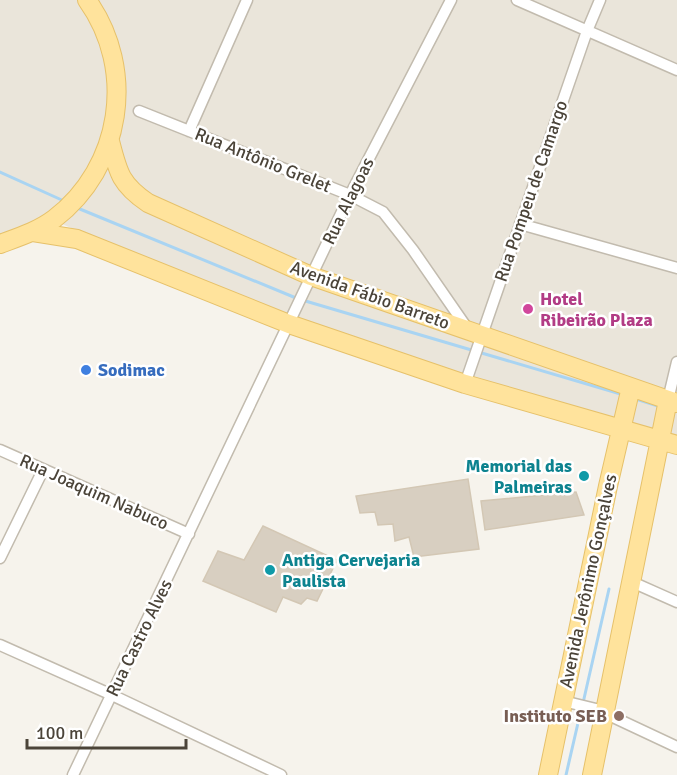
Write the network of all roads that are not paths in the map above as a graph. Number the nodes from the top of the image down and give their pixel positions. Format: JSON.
{"nodes":[{"id":1,"x":87,"y":0,"type":"edge"},
{"id":2,"x":247,"y":0,"type":"edge"},
{"id":3,"x":451,"y":0,"type":"edge"},
{"id":4,"x":517,"y":0,"type":"edge"},
{"id":5,"x":600,"y":0,"type":"edge"},
{"id":6,"x":588,"y":31,"type":"junction"},
{"id":7,"x":677,"y":70,"type":"edge"},
{"id":8,"x":139,"y":111,"type":"dead end"},
{"id":9,"x":189,"y":131,"type":"junction"},
{"id":10,"x":110,"y":141,"type":"junction"},
{"id":11,"x":350,"y":195,"type":"junction"},
{"id":12,"x":520,"y":224,"type":"junction"},
{"id":13,"x":33,"y":232,"type":"junction"},
{"id":14,"x":0,"y":244,"type":"edge"},
{"id":15,"x":677,"y":268,"type":"edge"},
{"id":16,"x":310,"y":278,"type":"junction"},
{"id":17,"x":292,"y":318,"type":"junction"},
{"id":18,"x":476,"y":336,"type":"junction"},
{"id":19,"x":677,"y":363,"type":"edge"},
{"id":20,"x":466,"y":381,"type":"junction"},
{"id":21,"x":630,"y":391,"type":"junction"},
{"id":22,"x":670,"y":403,"type":"edge"},
{"id":23,"x":621,"y":424,"type":"junction"},
{"id":24,"x":666,"y":439,"type":"edge"},
{"id":25,"x":0,"y":450,"type":"edge"},
{"id":26,"x":43,"y":470,"type":"junction"},
{"id":27,"x":189,"y":534,"type":"junction"},
{"id":28,"x":0,"y":558,"type":"edge"},
{"id":29,"x":632,"y":582,"type":"junction"},
{"id":30,"x":677,"y":602,"type":"edge"},
{"id":31,"x":0,"y":645,"type":"edge"},
{"id":32,"x":112,"y":695,"type":"junction"},
{"id":33,"x":568,"y":702,"type":"junction"},
{"id":34,"x":601,"y":710,"type":"junction"},
{"id":35,"x":677,"y":747,"type":"edge"},
{"id":36,"x":257,"y":770,"type":"edge"},
{"id":37,"x":73,"y":775,"type":"edge"},
{"id":38,"x":281,"y":775,"type":"edge"},
{"id":39,"x":548,"y":775,"type":"edge"},
{"id":40,"x":592,"y":775,"type":"edge"}],
"edges":[{"from":1,"to":10,"type":"main road"},
{"from":2,"to":9,"type":"street"},
{"from":3,"to":11,"type":"street","name":"Rua Alagoas"},
{"from":4,"to":6,"type":"street"},
{"from":5,"to":6,"type":"street","name":"Rua Pompeu de Camargo"},
{"from":6,"to":7,"type":"street"},
{"from":6,"to":12,"type":"street","name":"Rua Pompeu de Camargo"},
{"from":8,"to":9,"type":"street","name":"Rua Antônio Grelet"},
{"from":9,"to":11,"type":"street","name":"Rua Antônio Grelet"},
{"from":10,"to":13,"type":"main road"},
{"from":10,"to":16,"type":"main road","name":"Avenida Fábio Barreto"},
{"from":11,"to":16,"type":"street","name":"Rua Alagoas"},
{"from":11,"to":18,"type":"street","name":"Rua Antônio Grelet"},
{"from":12,"to":15,"type":"street"},
{"from":12,"to":18,"type":"street","name":"Rua Pompeu de Camargo"},
{"from":13,"to":14,"type":"main road"},
{"from":13,"to":17,"type":"main road"},
{"from":16,"to":17,"type":"street","name":"Rua Alagoas"},
{"from":16,"to":18,"type":"main road","name":"Avenida Fábio Barreto"},
{"from":17,"to":20,"type":"main road"},
{"from":17,"to":27,"type":"street","name":"Rua Alagoas"},
{"from":18,"to":20,"type":"street","name":"Rua Pompeu de Camargo"},
{"from":18,"to":21,"type":"main road","name":"Avenida Fábio Barreto"},
{"from":19,"to":22,"type":"street"},
{"from":20,"to":23,"type":"main road"},
{"from":21,"to":22,"type":"main road","name":"Avenida Fábio Barreto"},
{"from":21,"to":23,"type":"main road","name":"Avenida Jerônimo Gonçalves"},
{"from":22,"to":24,"type":"main road"},
{"from":23,"to":24,"type":"main road"},
{"from":23,"to":33,"type":"main road","name":"Avenida Jerônimo Gonçalves"},
{"from":24,"to":29,"type":"main road"},
{"from":25,"to":26,"type":"street","name":"Rua Joaquim Nabuco"},
{"from":26,"to":27,"type":"street","name":"Rua Joaquim Nabuco"},
{"from":26,"to":28,"type":"street"},
{"from":27,"to":32,"type":"street","name":"Rua Castro Alves"},
{"from":29,"to":30,"type":"street"},
{"from":29,"to":34,"type":"main road"},
{"from":31,"to":32,"type":"street"},
{"from":32,"to":36,"type":"street"},
{"from":32,"to":37,"type":"street","name":"Rua Castro Alves"},
{"from":33,"to":34,"type":"street"},
{"from":33,"to":39,"type":"main road","name":"Avenida Jerônimo Gonçalves"},
{"from":34,"to":35,"type":"street"},
{"from":34,"to":40,"type":"main road"},
{"from":36,"to":38,"type":"street"}]}
